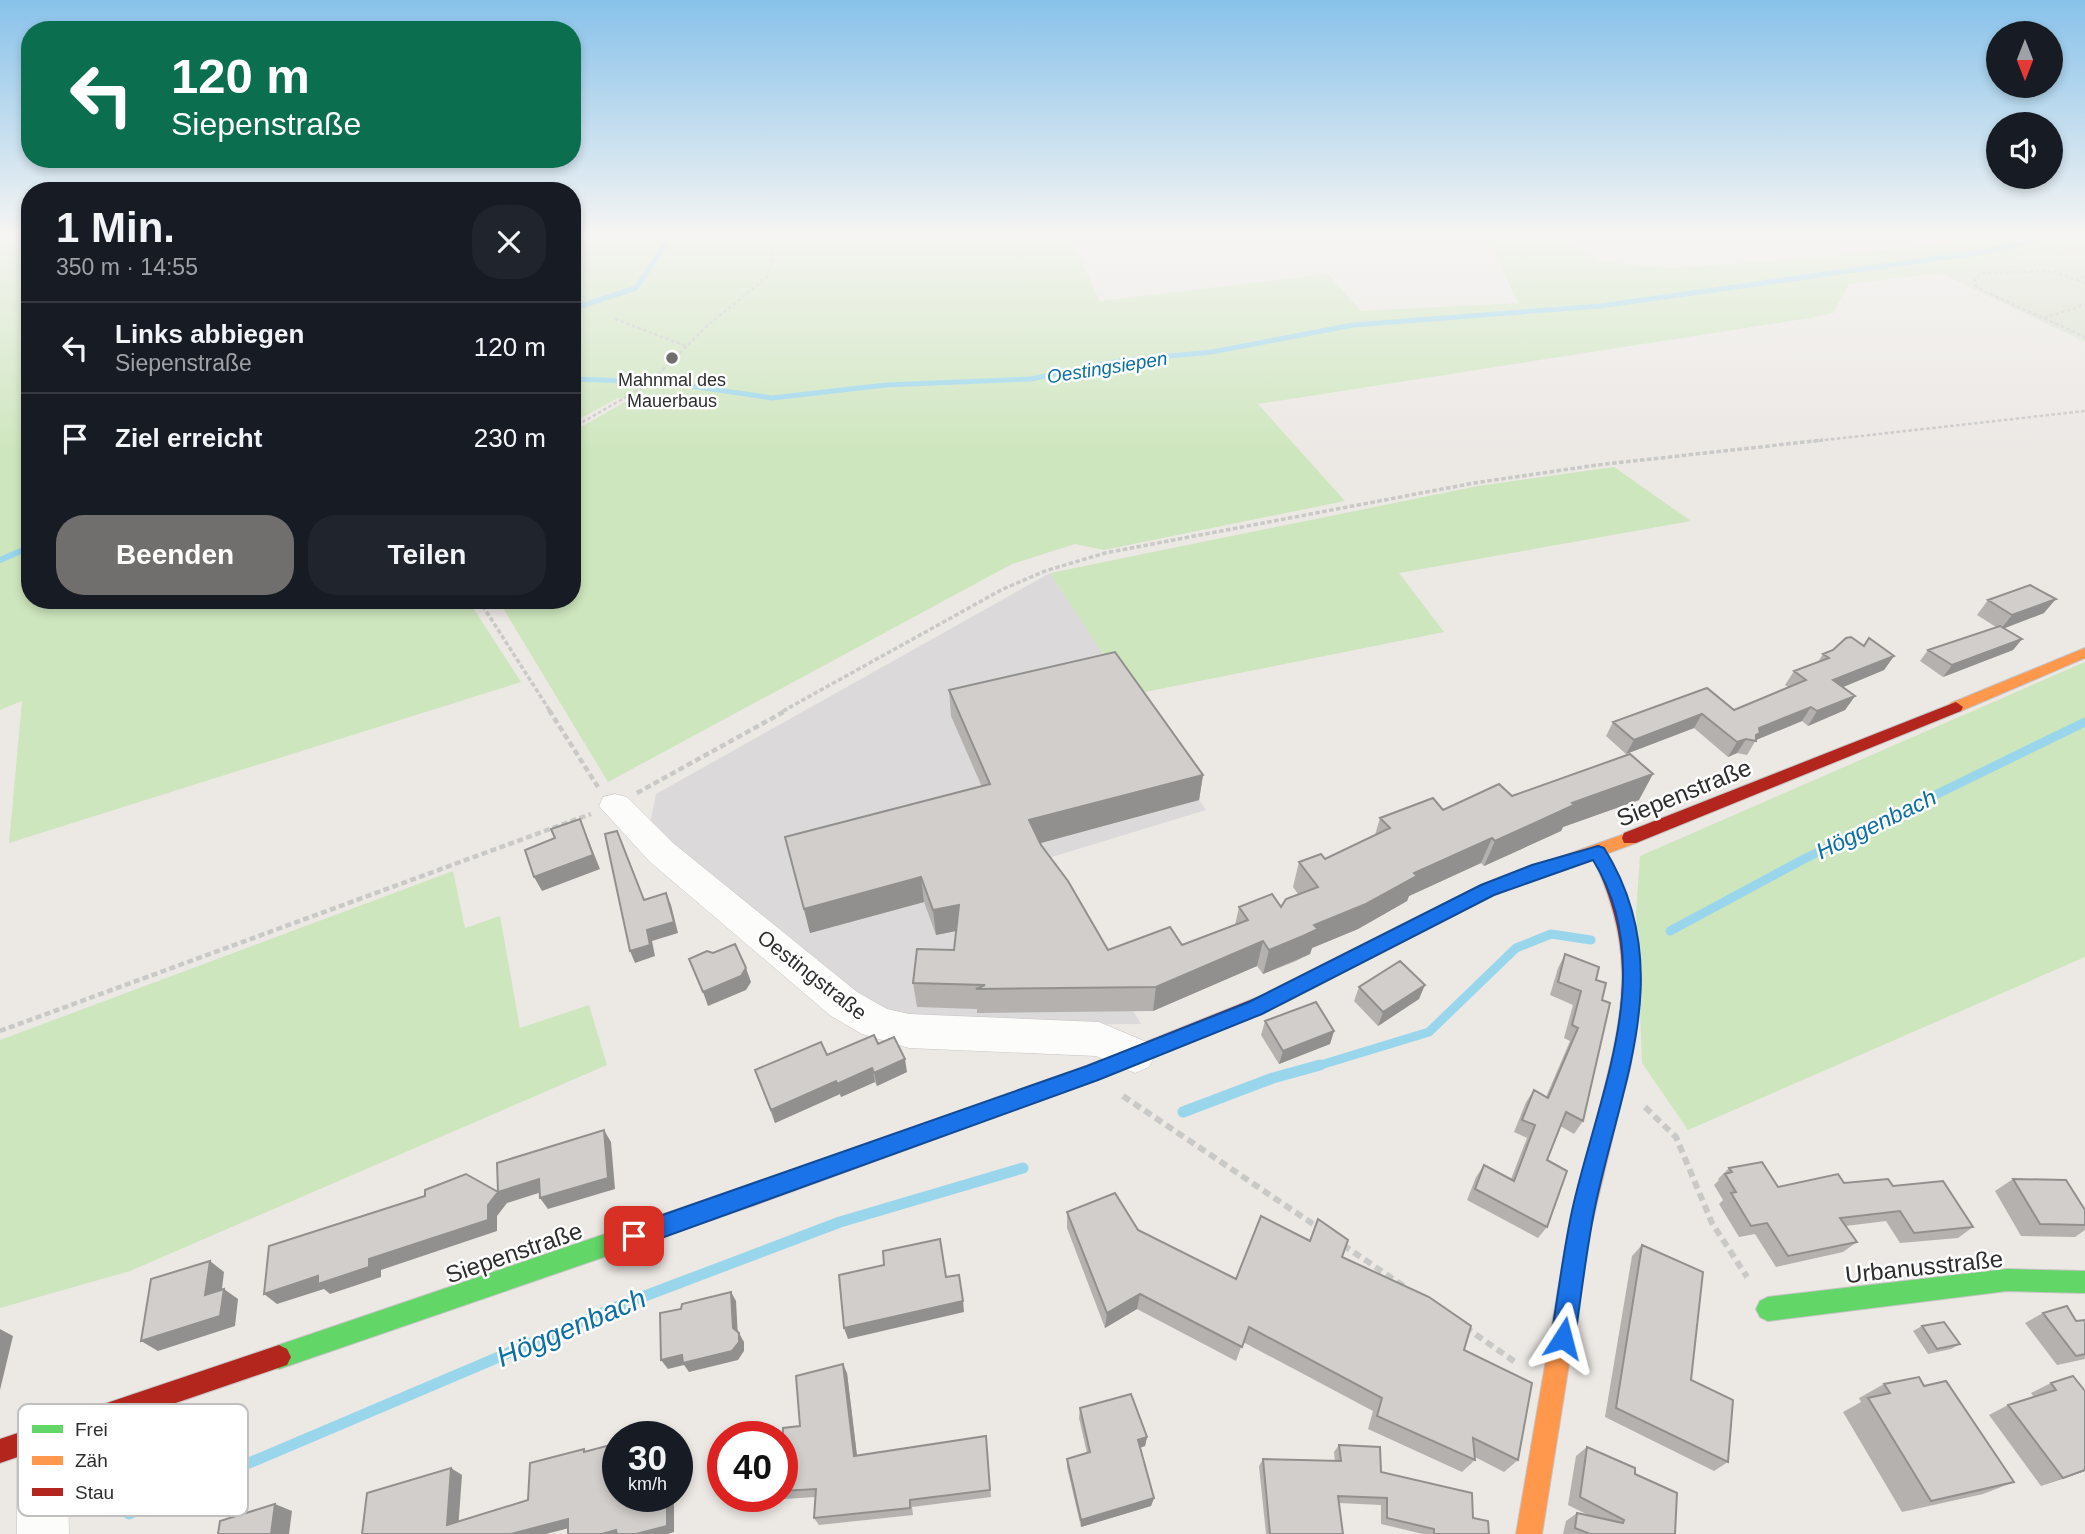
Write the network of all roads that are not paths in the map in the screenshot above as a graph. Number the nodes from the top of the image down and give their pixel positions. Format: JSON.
{"nodes":[{"id":1,"x":2085,"y":653,"type":"edge"},
{"id":2,"x":615,"y":806,"type":"road end"},
{"id":3,"x":1598,"y":852,"type":"junction"},
{"id":4,"x":1135,"y":1055,"type":"junction"},
{"id":5,"x":2085,"y":1282,"type":"edge"},
{"id":6,"x":1768,"y":1309,"type":"road end"},
{"id":7,"x":138,"y":1404,"type":"edge"},
{"id":8,"x":39,"y":1516,"type":"edge"},
{"id":9,"x":43,"y":1534,"type":"edge"},
{"id":10,"x":1528,"y":1534,"type":"edge"}],
"edges":[{"from":1,"to":3,"type":"street","name":"Siepenstraße"},
{"from":2,"to":4,"type":"street","name":"Oestingstraße"},
{"from":3,"to":4,"type":"street","name":"Siepenstraße"},
{"from":3,"to":10,"type":"street"},
{"from":4,"to":7,"type":"street","name":"Siepenstraße"},
{"from":5,"to":6,"type":"street","name":"Urbanusstraße"},
{"from":8,"to":9,"type":"street"}]}
